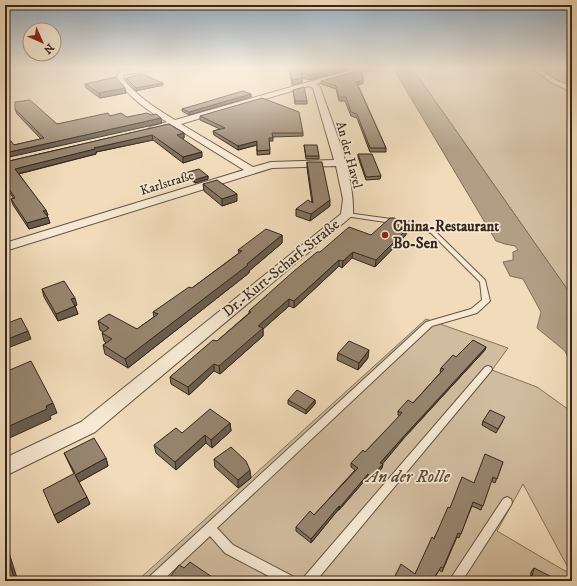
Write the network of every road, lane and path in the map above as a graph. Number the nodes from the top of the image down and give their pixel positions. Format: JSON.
{"nodes":[{"id":1,"x":134,"y":95,"type":"edge"},
{"id":2,"x":271,"y":95,"type":"edge"},
{"id":3,"x":319,"y":95,"type":"edge"},
{"id":4,"x":176,"y":123,"type":"junction"},
{"id":5,"x":145,"y":131,"type":"edge"},
{"id":6,"x":340,"y":163,"type":"junction"},
{"id":7,"x":252,"y":171,"type":"junction"},
{"id":8,"x":347,"y":215,"type":"junction"},
{"id":9,"x":5,"y":246,"type":"edge"},
{"id":10,"x":488,"y":369,"type":"dead end"},
{"id":11,"x":5,"y":467,"type":"edge"},
{"id":12,"x":507,"y":502,"type":"dead end"},
{"id":13,"x":210,"y":528,"type":"junction"},
{"id":14,"x":153,"y":581,"type":"edge"},
{"id":15,"x":290,"y":581,"type":"edge"},
{"id":16,"x":308,"y":581,"type":"edge"},
{"id":17,"x":455,"y":581,"type":"edge"}],
"edges":[{"from":1,"to":4,"type":"street"},
{"from":2,"to":4,"type":"street"},
{"from":3,"to":6,"type":"street","name":"An der Havel"},
{"from":4,"to":5,"type":"street"},
{"from":4,"to":7,"type":"street"},
{"from":6,"to":7,"type":"street","name":"Karlstraße"},
{"from":6,"to":8,"type":"street","name":"An der Havel"},
{"from":7,"to":9,"type":"street","name":"Karlstraße"},
{"from":8,"to":11,"type":"street","name":"Dr.-Kurt-Scharf-Straße"},
{"from":8,"to":13,"type":"lane","name":"Dr.-Kurt-Scharf-Straße"},
{"from":10,"to":16,"type":"lane"},
{"from":12,"to":17,"type":"lane"},
{"from":13,"to":14,"type":"lane","name":"Dr.-Kurt-Scharf-Straße"},
{"from":13,"to":15,"type":"lane"}]}
